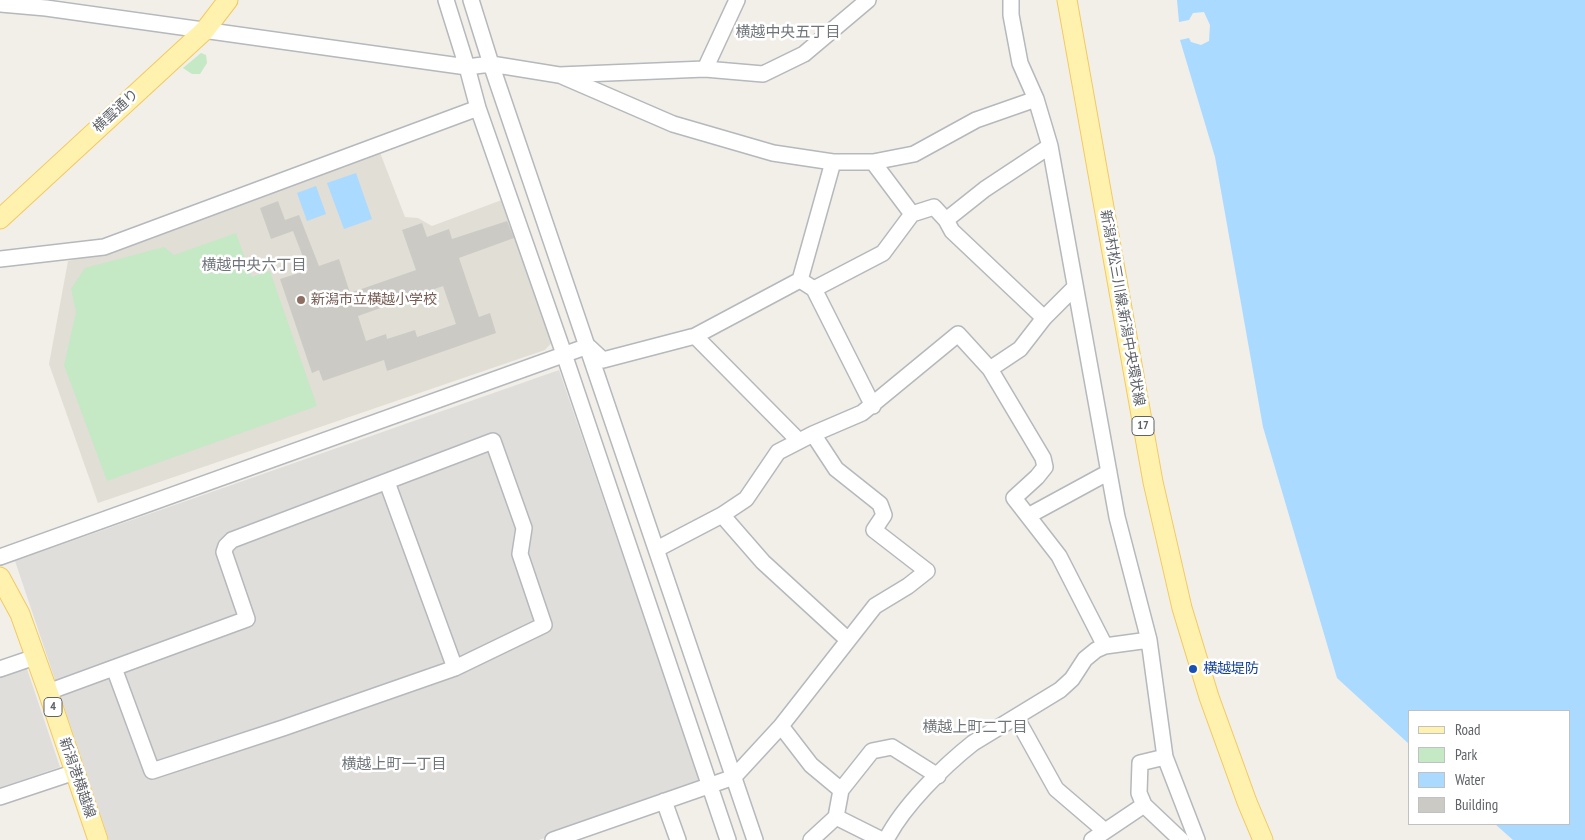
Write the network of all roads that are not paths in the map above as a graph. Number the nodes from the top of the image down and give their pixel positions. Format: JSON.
{"nodes":[{"id":1,"x":228,"y":0,"type":"edge"},
{"id":2,"x":446,"y":0,"type":"edge"},
{"id":3,"x":471,"y":0,"type":"edge"},
{"id":4,"x":737,"y":0,"type":"edge"},
{"id":5,"x":868,"y":0,"type":"edge"},
{"id":6,"x":1011,"y":0,"type":"edge"},
{"id":7,"x":1068,"y":0,"type":"edge"},
{"id":8,"x":0,"y":4,"type":"edge"},
{"id":9,"x":205,"y":30,"type":"junction"},
{"id":10,"x":491,"y":64,"type":"junction"},
{"id":11,"x":467,"y":67,"type":"junction"},
{"id":12,"x":705,"y":69,"type":"junction"},
{"id":13,"x":559,"y":75,"type":"junction"},
{"id":14,"x":1036,"y":99,"type":"junction"},
{"id":15,"x":478,"y":108,"type":"junction"},
{"id":16,"x":1050,"y":146,"type":"junction"},
{"id":17,"x":833,"y":162,"type":"junction"},
{"id":18,"x":873,"y":162,"type":"junction"},
{"id":19,"x":912,"y":214,"type":"junction"},
{"id":20,"x":0,"y":219,"type":"edge"},
{"id":21,"x":946,"y":220,"type":"junction"},
{"id":22,"x":0,"y":259,"type":"edge"},
{"id":23,"x":800,"y":280,"type":"junction"},
{"id":24,"x":1074,"y":286,"type":"junction"},
{"id":25,"x":814,"y":289,"type":"junction"},
{"id":26,"x":1044,"y":318,"type":"junction"},
{"id":27,"x":695,"y":336,"type":"junction"},
{"id":28,"x":588,"y":346,"type":"junction"},
{"id":29,"x":564,"y":354,"type":"junction"},
{"id":30,"x":990,"y":369,"type":"junction"},
{"id":31,"x":872,"y":406,"type":"junction"},
{"id":32,"x":813,"y":434,"type":"junction"},
{"id":33,"x":799,"y":441,"type":"junction"},
{"id":34,"x":1109,"y":472,"type":"junction"},
{"id":35,"x":387,"y":482,"type":"junction"},
{"id":36,"x":722,"y":515,"type":"junction"},
{"id":37,"x":1028,"y":516,"type":"junction"},
{"id":38,"x":657,"y":549,"type":"junction"},
{"id":39,"x":0,"y":557,"type":"edge"},
{"id":40,"x":0,"y":577,"type":"edge"},
{"id":41,"x":848,"y":640,"type":"junction"},
{"id":42,"x":1149,"y":640,"type":"junction"},
{"id":43,"x":1105,"y":646,"type":"junction"},
{"id":44,"x":35,"y":658,"type":"junction"},
{"id":45,"x":114,"y":668,"type":"junction"},
{"id":46,"x":455,"y":668,"type":"junction"},
{"id":47,"x":0,"y":669,"type":"edge"},
{"id":48,"x":48,"y":692,"type":"junction"},
{"id":49,"x":1016,"y":717,"type":"junction"},
{"id":50,"x":781,"y":726,"type":"junction"},
{"id":51,"x":1166,"y":757,"type":"junction"},
{"id":52,"x":75,"y":772,"type":"junction"},
{"id":53,"x":938,"y":776,"type":"junction"},
{"id":54,"x":734,"y":777,"type":"junction"},
{"id":55,"x":710,"y":785,"type":"junction"},
{"id":56,"x":841,"y":790,"type":"junction"},
{"id":57,"x":0,"y":797,"type":"edge"},
{"id":58,"x":664,"y":801,"type":"junction"},
{"id":59,"x":1144,"y":805,"type":"junction"},
{"id":60,"x":836,"y":817,"type":"junction"},
{"id":61,"x":1105,"y":831,"type":"junction"},
{"id":62,"x":590,"y":834,"type":"edge"},
{"id":63,"x":98,"y":840,"type":"edge"},
{"id":64,"x":553,"y":840,"type":"edge"},
{"id":65,"x":678,"y":840,"type":"edge"},
{"id":66,"x":728,"y":840,"type":"edge"},
{"id":67,"x":755,"y":840,"type":"edge"},
{"id":68,"x":811,"y":840,"type":"edge"},
{"id":69,"x":882,"y":840,"type":"edge"},
{"id":70,"x":886,"y":840,"type":"edge"},
{"id":71,"x":1092,"y":840,"type":"edge"},
{"id":72,"x":1181,"y":840,"type":"edge"},
{"id":73,"x":1197,"y":840,"type":"edge"},
{"id":74,"x":1263,"y":840,"type":"edge"}],
"edges":[{"from":1,"to":9,"type":"main road","name":"横雲通り"},
{"from":2,"to":11,"type":"street"},
{"from":3,"to":10,"type":"street"},
{"from":4,"to":12,"type":"street"},
{"from":5,"to":12,"type":"street"},
{"from":6,"to":14,"type":"street"},
{"from":7,"to":74,"type":"main road","name":"新潟村松三川線;新潟中央環状線","number":"17"},
{"from":8,"to":9,"type":"street"},
{"from":9,"to":11,"type":"street"},
{"from":9,"to":20,"type":"main road","name":"横雲通り"},
{"from":10,"to":11,"type":"street"},
{"from":10,"to":13,"type":"street"},
{"from":10,"to":28,"type":"street"},
{"from":11,"to":15,"type":"street"},
{"from":12,"to":13,"type":"street"},
{"from":13,"to":17,"type":"street"},
{"from":14,"to":16,"type":"street"},
{"from":14,"to":18,"type":"street"},
{"from":15,"to":22,"type":"street"},
{"from":15,"to":29,"type":"street"},
{"from":16,"to":21,"type":"street"},
{"from":16,"to":24,"type":"street"},
{"from":17,"to":18,"type":"street"},
{"from":17,"to":23,"type":"street"},
{"from":18,"to":19,"type":"street"},
{"from":19,"to":21,"type":"street"},
{"from":19,"to":25,"type":"street"},
{"from":21,"to":26,"type":"street"},
{"from":23,"to":25,"type":"street"},
{"from":23,"to":27,"type":"street"},
{"from":24,"to":26,"type":"street"},
{"from":24,"to":34,"type":"street"},
{"from":25,"to":31,"type":"street"},
{"from":26,"to":30,"type":"street"},
{"from":27,"to":28,"type":"street"},
{"from":27,"to":33,"type":"street"},
{"from":28,"to":29,"type":"street"},
{"from":28,"to":38,"type":"street"},
{"from":29,"to":39,"type":"street"},
{"from":29,"to":55,"type":"street"},
{"from":30,"to":31,"type":"street"},
{"from":30,"to":37,"type":"street"},
{"from":31,"to":32,"type":"street"},
{"from":32,"to":33,"type":"street"},
{"from":32,"to":41,"type":"street"},
{"from":33,"to":36,"type":"street"},
{"from":34,"to":37,"type":"street"},
{"from":34,"to":42,"type":"street"},
{"from":35,"to":45,"type":"street"},
{"from":35,"to":46,"type":"street"},
{"from":35,"to":46,"type":"street"},
{"from":36,"to":38,"type":"street"},
{"from":36,"to":41,"type":"street"},
{"from":37,"to":43,"type":"street"},
{"from":38,"to":54,"type":"street"},
{"from":40,"to":44,"type":"main road","name":"新潟港横越線","number":"4"},
{"from":41,"to":50,"type":"street"},
{"from":42,"to":43,"type":"street"},
{"from":42,"to":51,"type":"street"},
{"from":43,"to":49,"type":"street"},
{"from":44,"to":47,"type":"street"},
{"from":44,"to":48,"type":"main road","name":"新潟港横越線","number":"4"},
{"from":45,"to":46,"type":"street"},
{"from":45,"to":48,"type":"street"},
{"from":48,"to":52,"type":"main road","name":"新潟港横越線","number":"4"},
{"from":49,"to":53,"type":"street"},
{"from":49,"to":61,"type":"street"},
{"from":50,"to":54,"type":"street"},
{"from":50,"to":56,"type":"street"},
{"from":51,"to":59,"type":"street"},
{"from":51,"to":73,"type":"street"},
{"from":52,"to":57,"type":"street"},
{"from":52,"to":63,"type":"main road","name":"新潟港横越線","number":"4"},
{"from":53,"to":56,"type":"street"},
{"from":53,"to":70,"type":"street"},
{"from":54,"to":55,"type":"street"},
{"from":54,"to":67,"type":"street"},
{"from":55,"to":58,"type":"street"},
{"from":55,"to":66,"type":"street"},
{"from":56,"to":60,"type":"street"},
{"from":58,"to":62,"type":"street"},
{"from":58,"to":65,"type":"street"},
{"from":59,"to":61,"type":"street"},
{"from":59,"to":72,"type":"street"},
{"from":60,"to":68,"type":"street"},
{"from":60,"to":69,"type":"street"},
{"from":61,"to":71,"type":"street"},
{"from":62,"to":64,"type":"street"}]}
